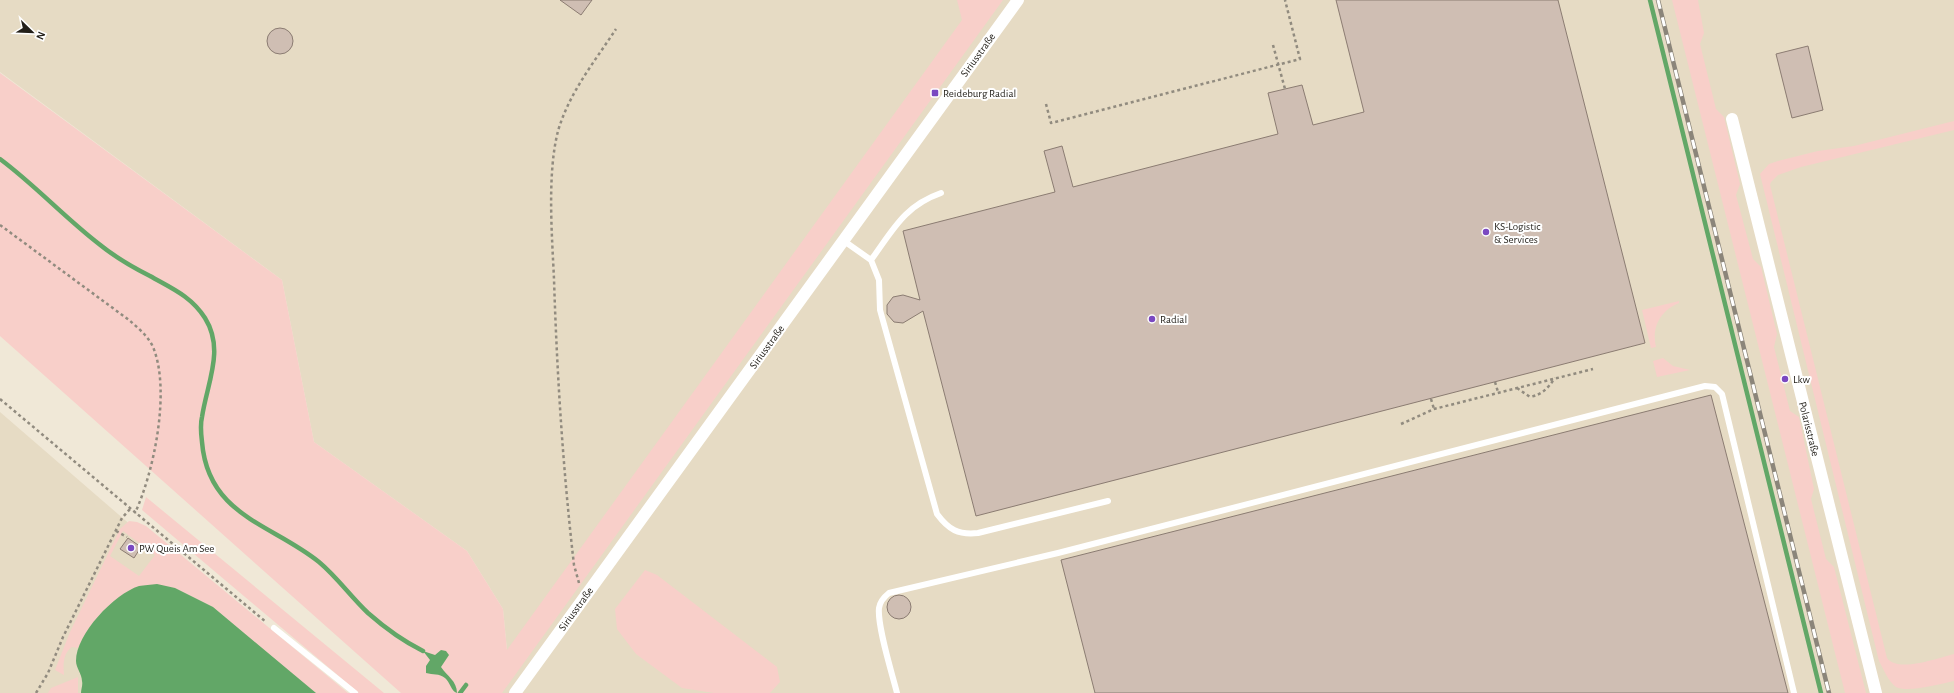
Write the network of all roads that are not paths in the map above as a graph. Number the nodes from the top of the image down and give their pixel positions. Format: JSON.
{"nodes":[{"id":1,"x":1018,"y":0,"type":"edge"},
{"id":2,"x":1732,"y":119,"type":"dead end"},
{"id":3,"x":941,"y":193,"type":"dead end"},
{"id":4,"x":844,"y":241,"type":"junction"},
{"id":5,"x":871,"y":260,"type":"junction"},
{"id":6,"x":1108,"y":501,"type":"dead end"},
{"id":7,"x":274,"y":628,"type":"road end"},
{"id":8,"x":355,"y":693,"type":"edge"},
{"id":9,"x":515,"y":693,"type":"edge"},
{"id":10,"x":896,"y":693,"type":"edge"},
{"id":11,"x":1794,"y":693,"type":"edge"},
{"id":12,"x":1876,"y":693,"type":"edge"}],
"edges":[{"from":1,"to":4,"type":"street","name":"Siriusstraße"},
{"from":2,"to":12,"type":"street","name":"Polarisstraße"},
{"from":3,"to":5,"type":"lane"},
{"from":4,"to":5,"type":"lane"},
{"from":4,"to":9,"type":"street","name":"Siriusstraße"},
{"from":5,"to":6,"type":"lane"},
{"from":7,"to":8,"type":"lane"},
{"from":10,"to":11,"type":"lane"}]}
